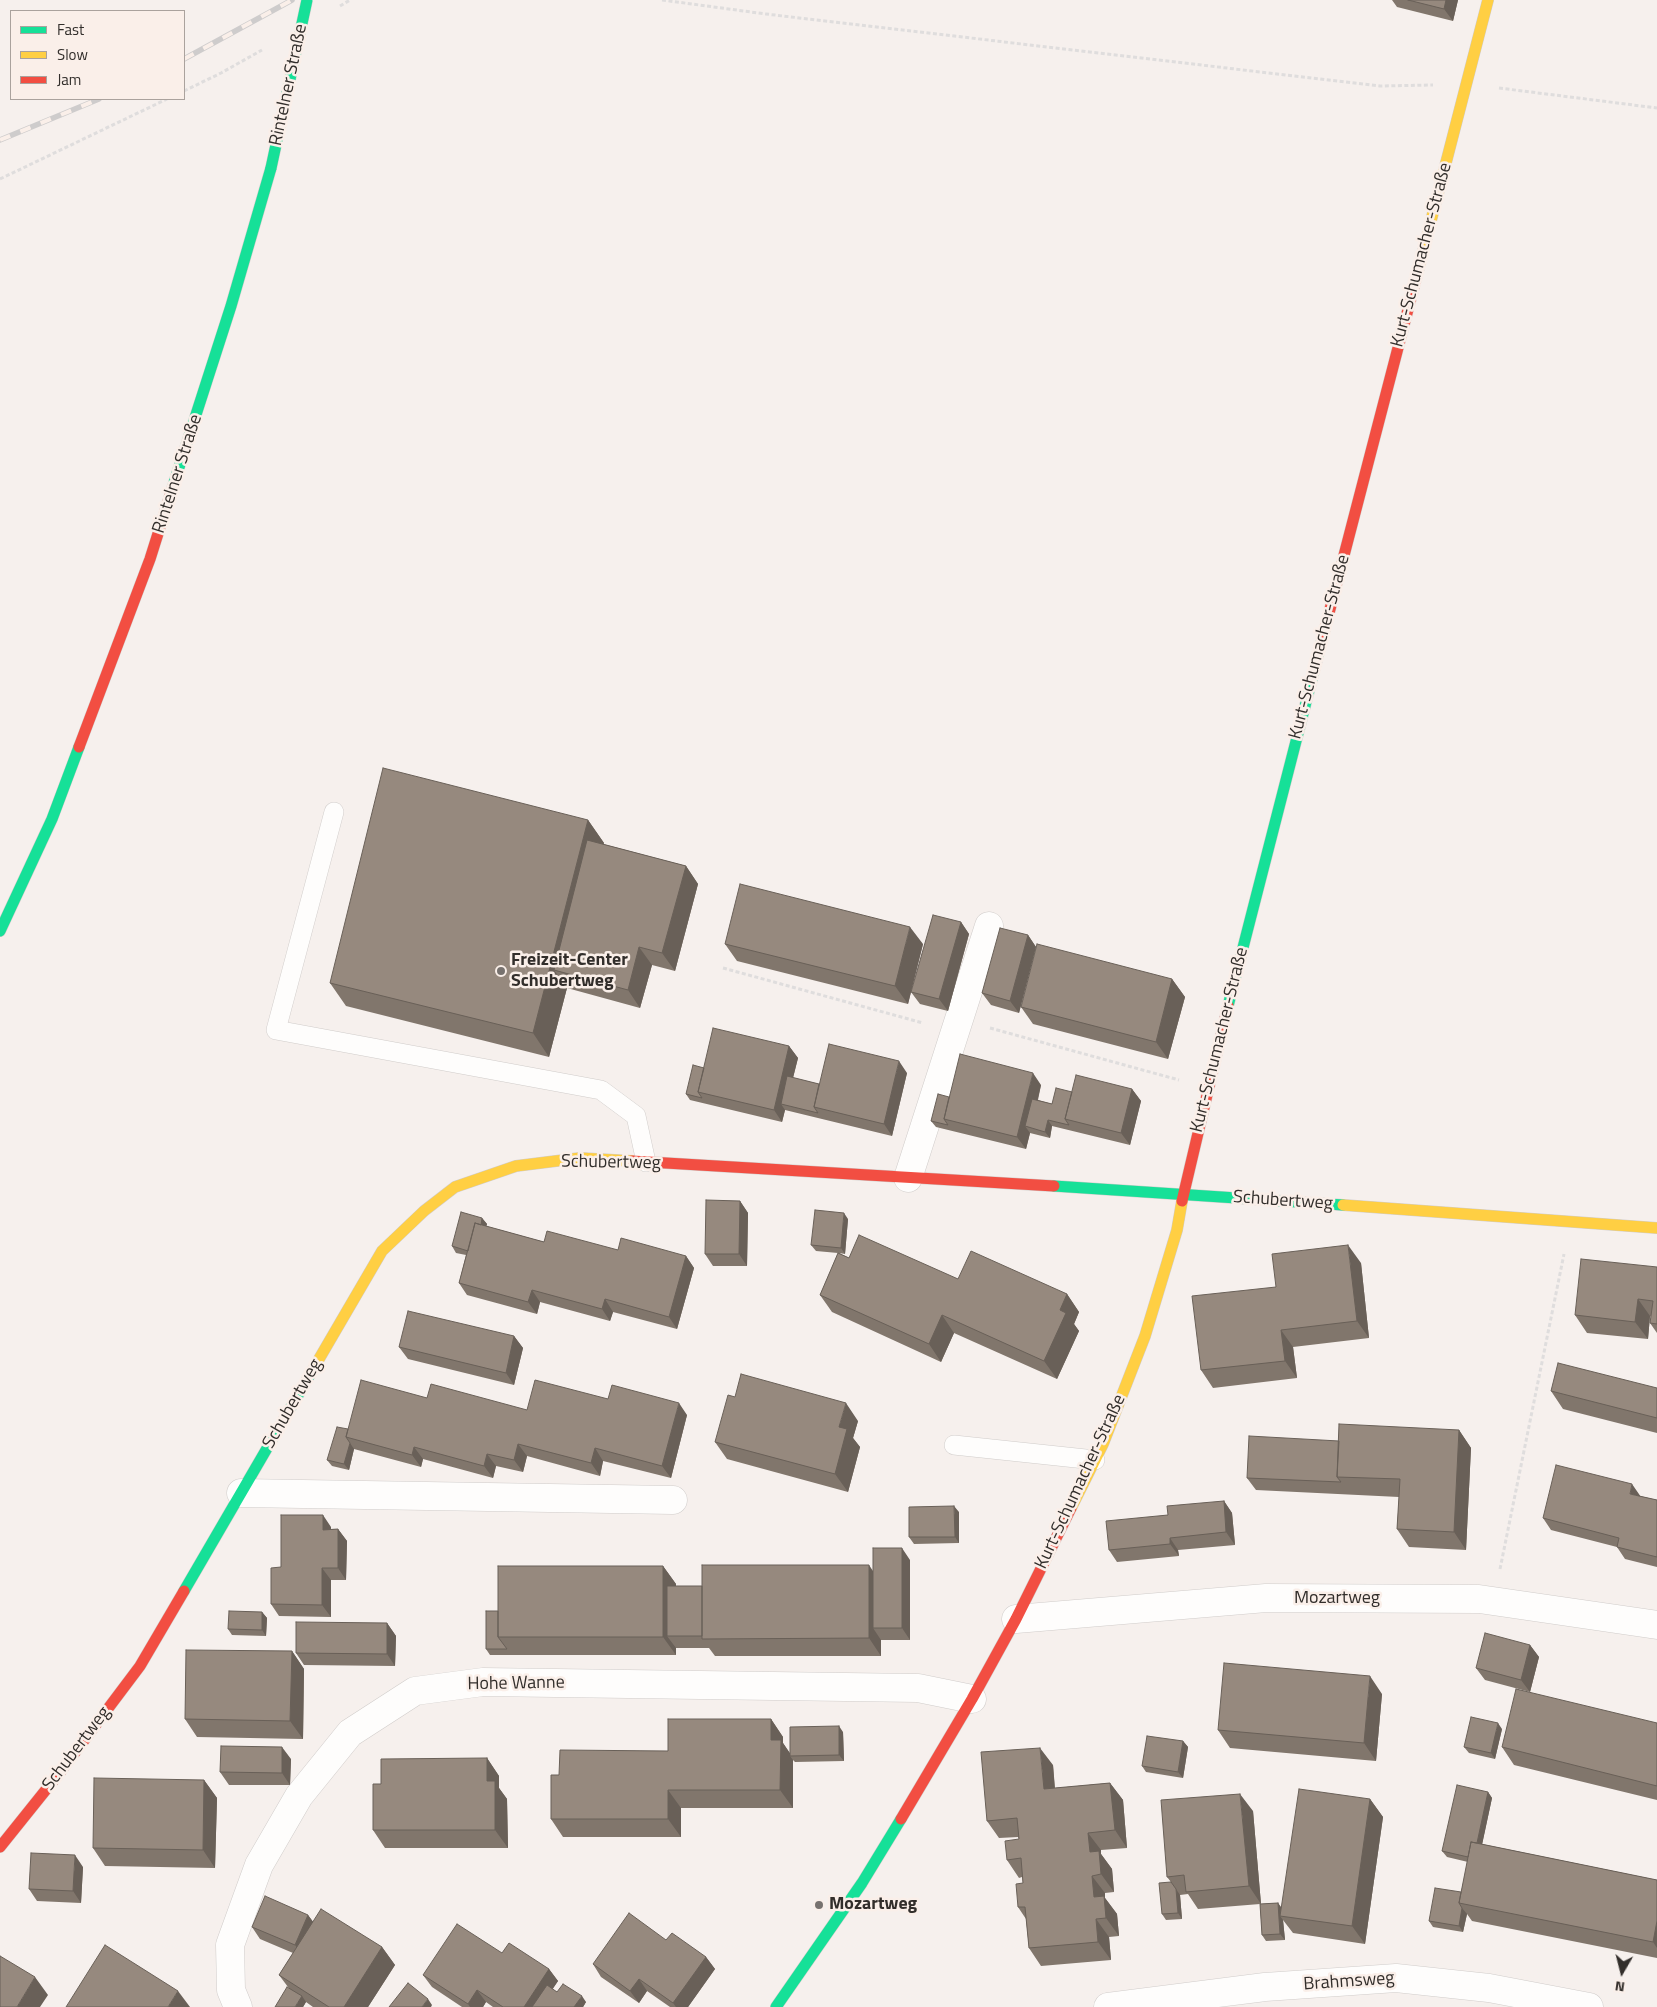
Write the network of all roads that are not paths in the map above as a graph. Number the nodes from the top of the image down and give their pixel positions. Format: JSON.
{"nodes":[{"id":1,"x":307,"y":0,"type":"edge"},
{"id":2,"x":1488,"y":0,"type":"edge"},
{"id":3,"x":334,"y":812,"type":"dead end"},
{"id":4,"x":988,"y":926,"type":"dead end"},
{"id":5,"x":0,"y":932,"type":"edge"},
{"id":6,"x":646,"y":1162,"type":"junction"},
{"id":7,"x":908,"y":1178,"type":"junction"},
{"id":8,"x":1183,"y":1194,"type":"junction"},
{"id":9,"x":1657,"y":1228,"type":"edge"},
{"id":10,"x":954,"y":1445,"type":"dead end"},
{"id":11,"x":1094,"y":1460,"type":"junction"},
{"id":12,"x":242,"y":1493,"type":"junction"},
{"id":13,"x":673,"y":1500,"type":"dead end"},
{"id":14,"x":1016,"y":1619,"type":"junction"},
{"id":15,"x":1657,"y":1624,"type":"edge"},
{"id":16,"x":972,"y":1699,"type":"junction"},
{"id":17,"x":0,"y":1847,"type":"edge"},
{"id":18,"x":1273,"y":1997,"type":"edge"},
{"id":19,"x":238,"y":2007,"type":"edge"},
{"id":20,"x":776,"y":2007,"type":"edge"},
{"id":21,"x":1108,"y":2007,"type":"edge"},
{"id":22,"x":1589,"y":2007,"type":"edge"}],
"edges":[{"from":1,"to":5,"type":"street","name":"Rintelner Straße","bridge":true},
{"from":2,"to":8,"type":"street","name":"Kurt-Schumacher-Straße"},
{"from":3,"to":6,"type":"lane"},
{"from":4,"to":7,"type":"street"},
{"from":6,"to":7,"type":"street","name":"Schubertweg"},
{"from":6,"to":12,"type":"street","name":"Schubertweg"},
{"from":7,"to":8,"type":"street","name":"Schubertweg"},
{"from":8,"to":9,"type":"street","name":"Schubertweg"},
{"from":8,"to":11,"type":"street","name":"Kurt-Schumacher-Straße"},
{"from":10,"to":11,"type":"lane"},
{"from":11,"to":14,"type":"street","name":"Kurt-Schumacher-Straße"},
{"from":12,"to":13,"type":"street"},
{"from":12,"to":17,"type":"street","name":"Schubertweg"},
{"from":14,"to":15,"type":"street","name":"Mozartweg"},
{"from":14,"to":16,"type":"street","name":"Kurt-Schumacher-Straße"},
{"from":16,"to":19,"type":"street","name":"Hohe Wanne"},
{"from":16,"to":20,"type":"street","name":"Kurt-Schumacher-Straße"},
{"from":18,"to":21,"type":"street","name":"Brahmsweg"},
{"from":18,"to":22,"type":"street","name":"Brahmsweg"}]}
